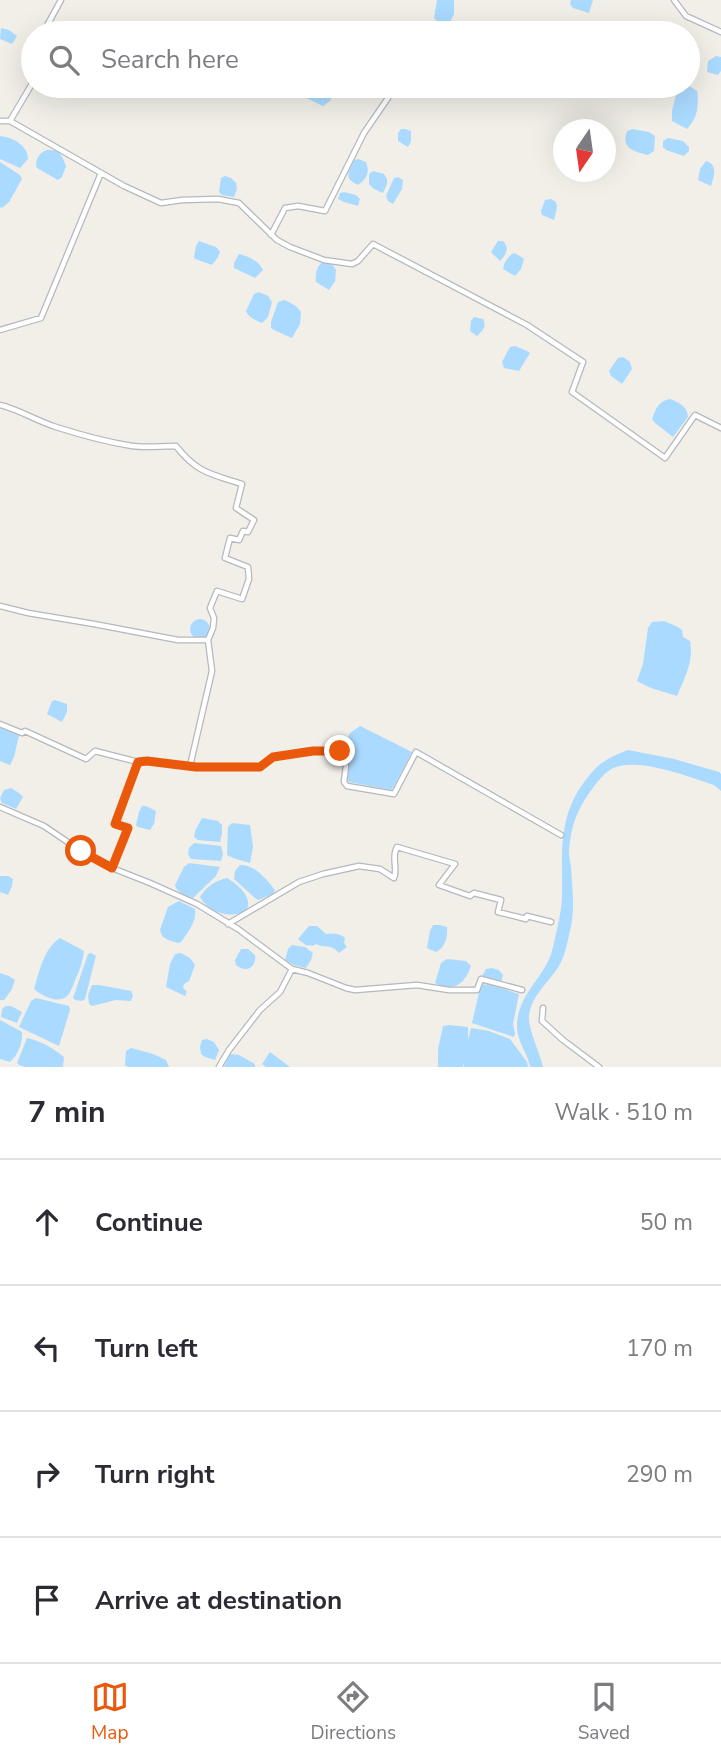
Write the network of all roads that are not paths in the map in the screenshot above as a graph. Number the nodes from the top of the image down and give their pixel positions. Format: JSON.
{"nodes":[{"id":1,"x":61,"y":0,"type":"edge"},
{"id":2,"x":674,"y":0,"type":"edge"},
{"id":3,"x":50,"y":21,"type":"edge"},
{"id":4,"x":697,"y":21,"type":"edge"},
{"id":5,"x":700,"y":22,"type":"edge"},
{"id":6,"x":721,"y":32,"type":"edge"},
{"id":7,"x":24,"y":98,"type":"edge"},
{"id":8,"x":387,"y":98,"type":"dead end"},
{"id":9,"x":0,"y":121,"type":"edge"},
{"id":10,"x":10,"y":121,"type":"junction"},
{"id":11,"x":101,"y":173,"type":"junction"},
{"id":12,"x":271,"y":235,"type":"junction"},
{"id":13,"x":0,"y":330,"type":"edge"},
{"id":14,"x":0,"y":405,"type":"edge"},
{"id":15,"x":721,"y":428,"type":"edge"},
{"id":16,"x":0,"y":606,"type":"edge"},
{"id":17,"x":208,"y":640,"type":"junction"},
{"id":18,"x":0,"y":724,"type":"edge"},
{"id":19,"x":138,"y":762,"type":"junction"},
{"id":20,"x":190,"y":766,"type":"junction"},
{"id":21,"x":0,"y":807,"type":"edge"},
{"id":22,"x":561,"y":835,"type":"dead end"},
{"id":23,"x":112,"y":868,"type":"junction"},
{"id":24,"x":551,"y":922,"type":"dead end"},
{"id":25,"x":228,"y":923,"type":"junction"},
{"id":26,"x":292,"y":969,"type":"junction"},
{"id":27,"x":522,"y":990,"type":"dead end"},
{"id":28,"x":543,"y":1008,"type":"dead end"},
{"id":29,"x":219,"y":1067,"type":"edge"},
{"id":30,"x":599,"y":1067,"type":"edge"}],
"edges":[{"from":1,"to":3,"type":"street"},
{"from":2,"to":4,"type":"street"},
{"from":5,"to":6,"type":"street"},
{"from":7,"to":10,"type":"street"},
{"from":8,"to":12,"type":"street"},
{"from":9,"to":10,"type":"street"},
{"from":10,"to":11,"type":"street"},
{"from":11,"to":12,"type":"street"},
{"from":11,"to":13,"type":"street"},
{"from":12,"to":15,"type":"street"},
{"from":14,"to":17,"type":"street"},
{"from":16,"to":17,"type":"street"},
{"from":17,"to":20,"type":"street"},
{"from":18,"to":19,"type":"street"},
{"from":19,"to":20,"type":"street"},
{"from":19,"to":23,"type":"street"},
{"from":20,"to":22,"type":"street"},
{"from":21,"to":23,"type":"street"},
{"from":23,"to":25,"type":"street"},
{"from":24,"to":25,"type":"street"},
{"from":25,"to":26,"type":"street"},
{"from":26,"to":27,"type":"street"},
{"from":26,"to":29,"type":"street"},
{"from":28,"to":30,"type":"street"}]}
